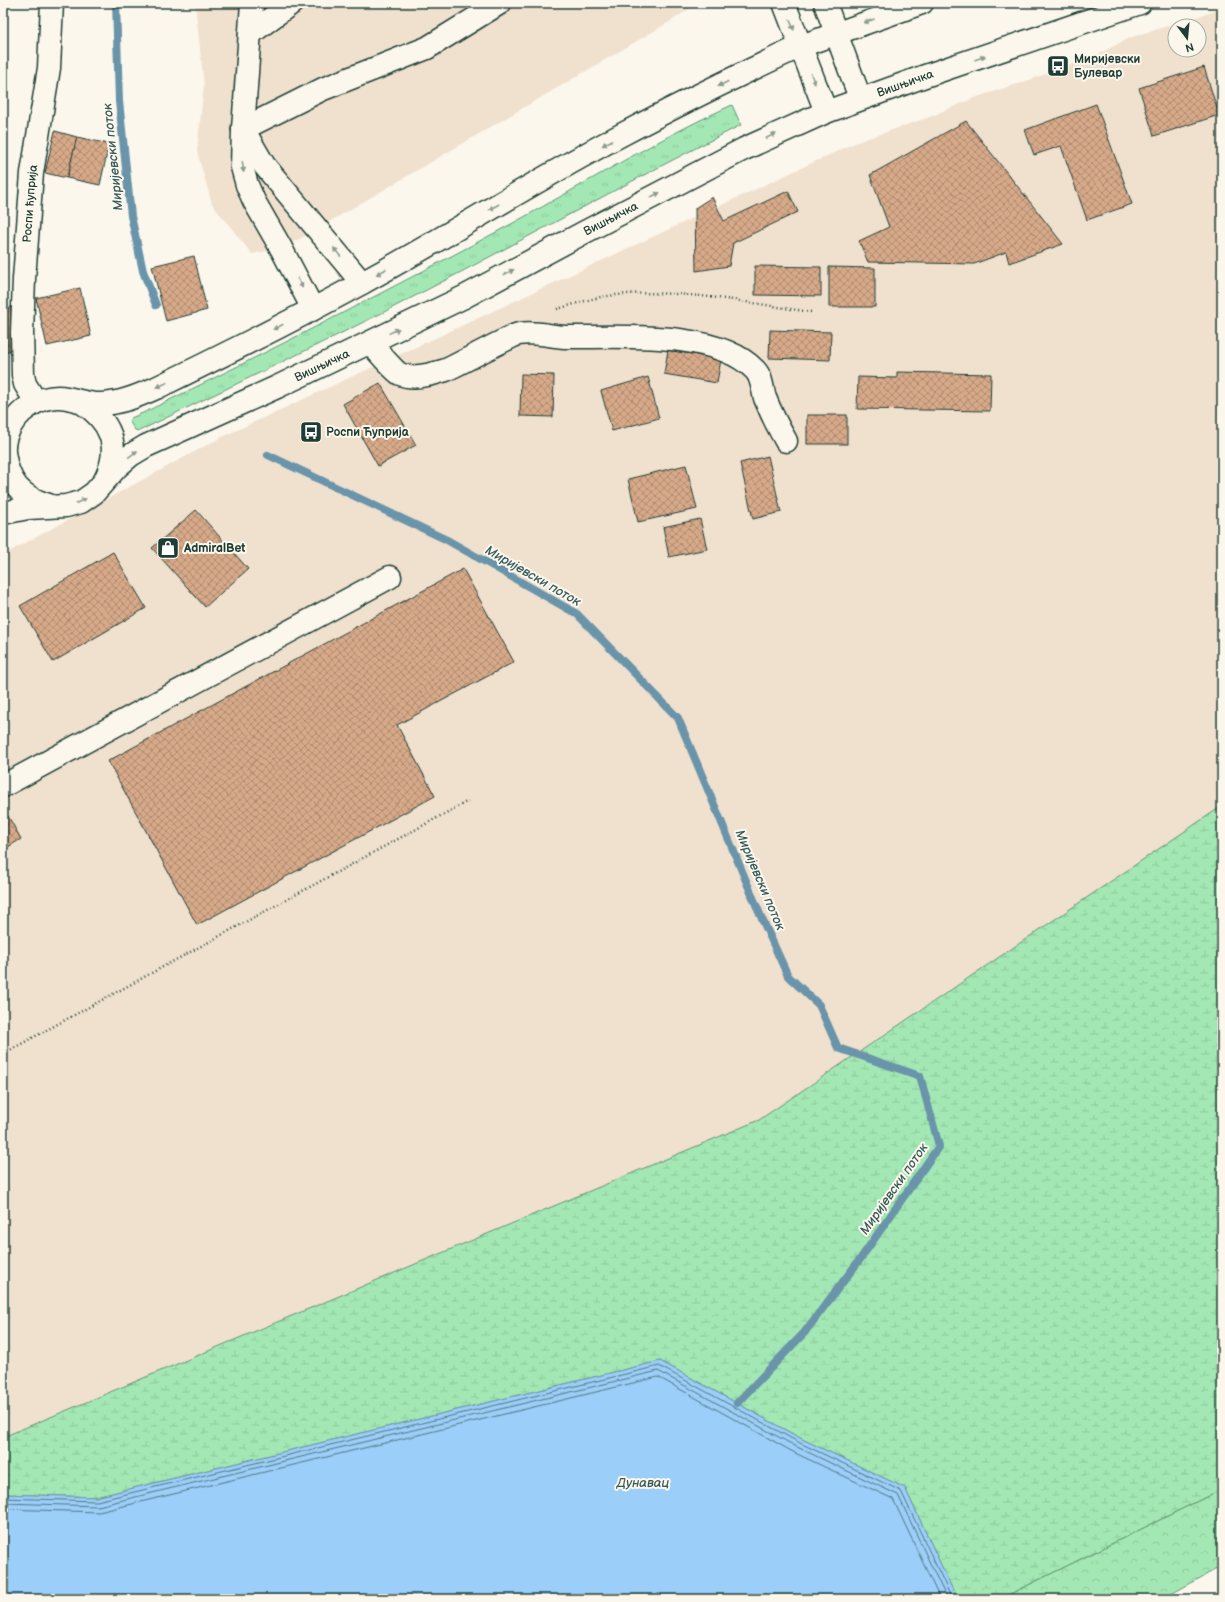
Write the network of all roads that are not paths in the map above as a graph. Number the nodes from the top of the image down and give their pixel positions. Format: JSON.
{"nodes":[{"id":1,"x":52,"y":3,"type":"edge"},
{"id":2,"x":252,"y":3,"type":"edge"},
{"id":3,"x":292,"y":3,"type":"edge"},
{"id":4,"x":500,"y":3,"type":"edge"},
{"id":5,"x":784,"y":3,"type":"edge"},
{"id":6,"x":825,"y":3,"type":"edge"},
{"id":7,"x":922,"y":3,"type":"edge"},
{"id":8,"x":1140,"y":3,"type":"edge"},
{"id":9,"x":837,"y":33,"type":"junction"},
{"id":10,"x":250,"y":34,"type":"junction"},
{"id":11,"x":801,"y":46,"type":"junction"},
{"id":12,"x":860,"y":98,"type":"junction"},
{"id":13,"x":826,"y":112,"type":"junction"},
{"id":14,"x":242,"y":128,"type":"junction"},
{"id":15,"x":362,"y":283,"type":"junction"},
{"id":16,"x":313,"y":309,"type":"junction"},
{"id":17,"x":370,"y":343,"type":"junction"},
{"id":18,"x":36,"y":402,"type":"junction"},
{"id":19,"x":81,"y":402,"type":"junction"},
{"id":20,"x":8,"y":420,"type":"edge"},
{"id":21,"x":786,"y":441,"type":"dead end"},
{"id":22,"x":3,"y":453,"type":"edge"},
{"id":23,"x":105,"y":481,"type":"junction"},
{"id":24,"x":51,"y":506,"type":"junction"},
{"id":25,"x":3,"y":513,"type":"edge"},
{"id":26,"x":390,"y":577,"type":"dead end"},
{"id":27,"x":3,"y":786,"type":"edge"}],
"edges":[{"from":1,"to":18,"type":"street","name":"Роспи ћуприја"},
{"from":2,"to":10,"type":"street"},
{"from":3,"to":10,"type":"street"},
{"from":4,"to":14,"type":"street"},
{"from":5,"to":11,"type":"street","one_way":true},
{"from":6,"to":9,"type":"street"},
{"from":7,"to":9,"type":"street","name":"Вишњичка","one_way":true},
{"from":12,"to":8,"type":"street","name":"Вишњичка","one_way":true},
{"from":9,"to":11,"type":"street","name":"Вишњичка"},
{"from":9,"to":12,"type":"street"},
{"from":10,"to":14,"type":"street"},
{"from":11,"to":13,"type":"street","one_way":true},
{"from":11,"to":15,"type":"street","name":"Вишњичка","one_way":true},
{"from":12,"to":13,"type":"street","name":"Вишњичка"},
{"from":17,"to":13,"type":"street","name":"Вишњичка","one_way":true},
{"from":15,"to":14,"type":"street","one_way":true},
{"from":14,"to":16,"type":"street","one_way":true},
{"from":15,"to":16,"type":"street","name":"Вишњичка"},
{"from":16,"to":19,"type":"street","name":"Вишњичка","one_way":true},
{"from":17,"to":21,"type":"street"},
{"from":23,"to":17,"type":"street","name":"Вишњичка","one_way":true},
{"from":18,"to":19,"type":"street","name":"Вишњичка"},
{"from":18,"to":20,"type":"street","name":"Вишњичка"},
{"from":19,"to":23,"type":"street","name":"Вишњичка"},
{"from":20,"to":22,"type":"street","name":"Вишњичка"},
{"from":22,"to":24,"type":"street","name":"Вишњичка"},
{"from":24,"to":23,"type":"street","name":"Вишњичка","one_way":true},
{"from":24,"to":25,"type":"street","name":"Вишњичка"},
{"from":26,"to":27,"type":"street"}]}
